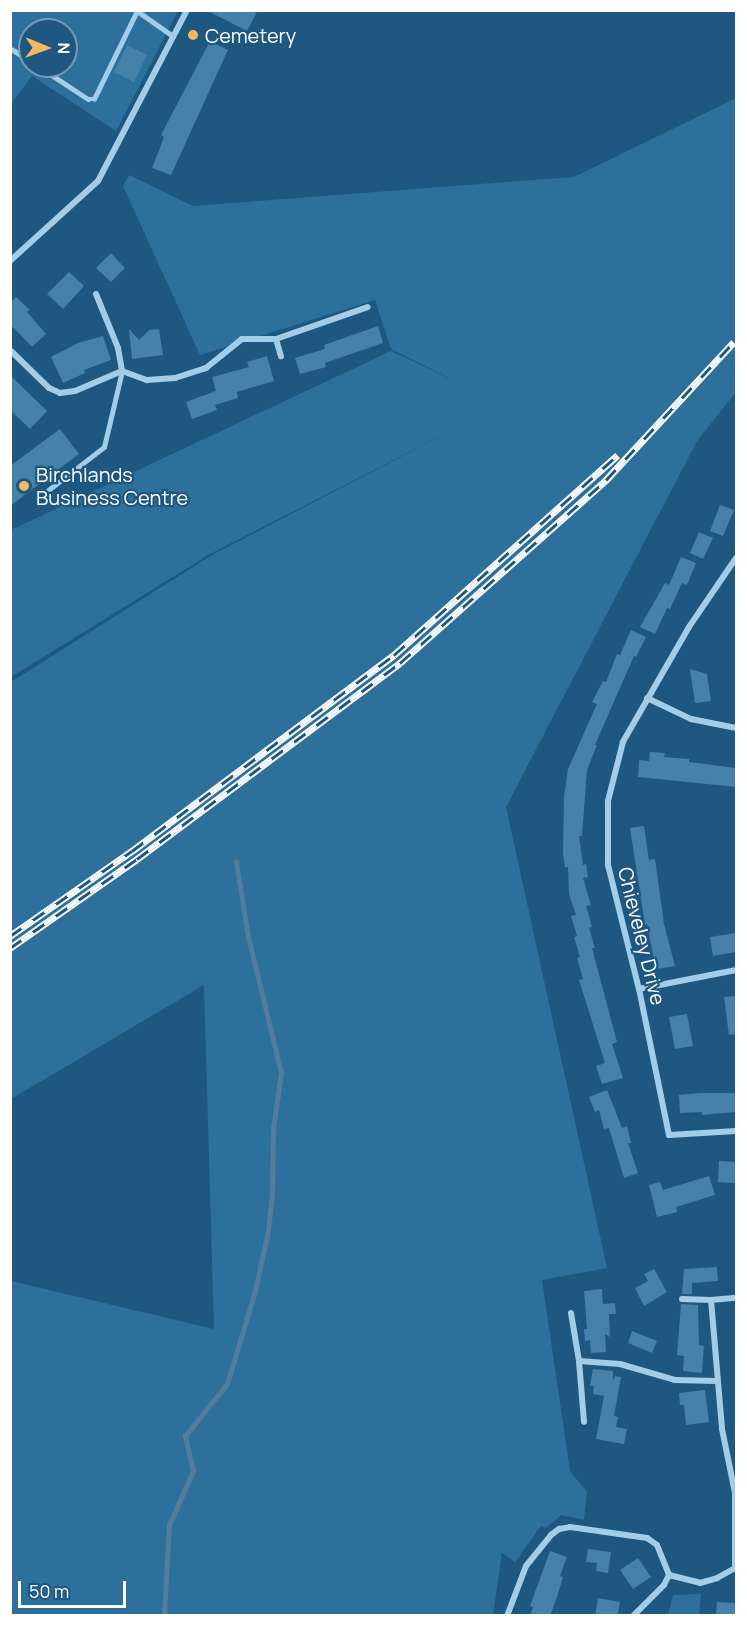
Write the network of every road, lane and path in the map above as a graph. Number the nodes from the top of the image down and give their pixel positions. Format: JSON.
{"nodes":[{"id":1,"x":187,"y":10,"type":"edge"},
{"id":2,"x":136,"y":11,"type":"edge"},
{"id":3,"x":173,"y":36,"type":"junction"},
{"id":4,"x":56,"y":78,"type":"edge"},
{"id":5,"x":10,"y":261,"type":"edge"},
{"id":6,"x":96,"y":294,"type":"dead end"},
{"id":7,"x":368,"y":307,"type":"dead end"},
{"id":8,"x":276,"y":339,"type":"junction"},
{"id":9,"x":10,"y":350,"type":"edge"},
{"id":10,"x":281,"y":356,"type":"dead end"},
{"id":11,"x":122,"y":371,"type":"junction"},
{"id":12,"x":38,"y":498,"type":"dead end"},
{"id":13,"x":736,"y":559,"type":"edge"},
{"id":14,"x":647,"y":698,"type":"junction"},
{"id":15,"x":736,"y":728,"type":"edge"},
{"id":16,"x":736,"y":970,"type":"edge"},
{"id":17,"x":639,"y":989,"type":"junction"},
{"id":18,"x":736,"y":1131,"type":"edge"},
{"id":19,"x":736,"y":1298,"type":"edge"},
{"id":20,"x":682,"y":1299,"type":"dead end"},
{"id":21,"x":711,"y":1300,"type":"junction"},
{"id":22,"x":572,"y":1313,"type":"dead end"},
{"id":23,"x":579,"y":1361,"type":"junction"},
{"id":24,"x":717,"y":1381,"type":"junction"},
{"id":25,"x":584,"y":1422,"type":"dead end"},
{"id":26,"x":736,"y":1493,"type":"edge"},
{"id":27,"x":736,"y":1568,"type":"edge"},
{"id":28,"x":669,"y":1575,"type":"junction"},
{"id":29,"x":507,"y":1616,"type":"edge"},
{"id":30,"x":633,"y":1616,"type":"edge"}],
"edges":[{"from":1,"to":3,"type":"street"},
{"from":2,"to":3,"type":"lane"},
{"from":2,"to":4,"type":"lane"},
{"from":3,"to":5,"type":"street"},
{"from":6,"to":11,"type":"street"},
{"from":7,"to":8,"type":"street"},
{"from":8,"to":10,"type":"street"},
{"from":8,"to":11,"type":"street"},
{"from":9,"to":11,"type":"street"},
{"from":11,"to":12,"type":"lane"},
{"from":13,"to":14,"type":"street","name":"Chieveley Drive"},
{"from":14,"to":15,"type":"street"},
{"from":14,"to":17,"type":"street","name":"Chieveley Drive"},
{"from":16,"to":17,"type":"street"},
{"from":17,"to":18,"type":"street","name":"Chieveley Drive"},
{"from":19,"to":21,"type":"street"},
{"from":20,"to":21,"type":"street"},
{"from":21,"to":24,"type":"street"},
{"from":22,"to":23,"type":"street"},
{"from":23,"to":24,"type":"street"},
{"from":23,"to":25,"type":"street"},
{"from":24,"to":26,"type":"street"},
{"from":26,"to":27,"type":"street"},
{"from":27,"to":28,"type":"street"},
{"from":28,"to":29,"type":"street"},
{"from":28,"to":30,"type":"street"}]}
